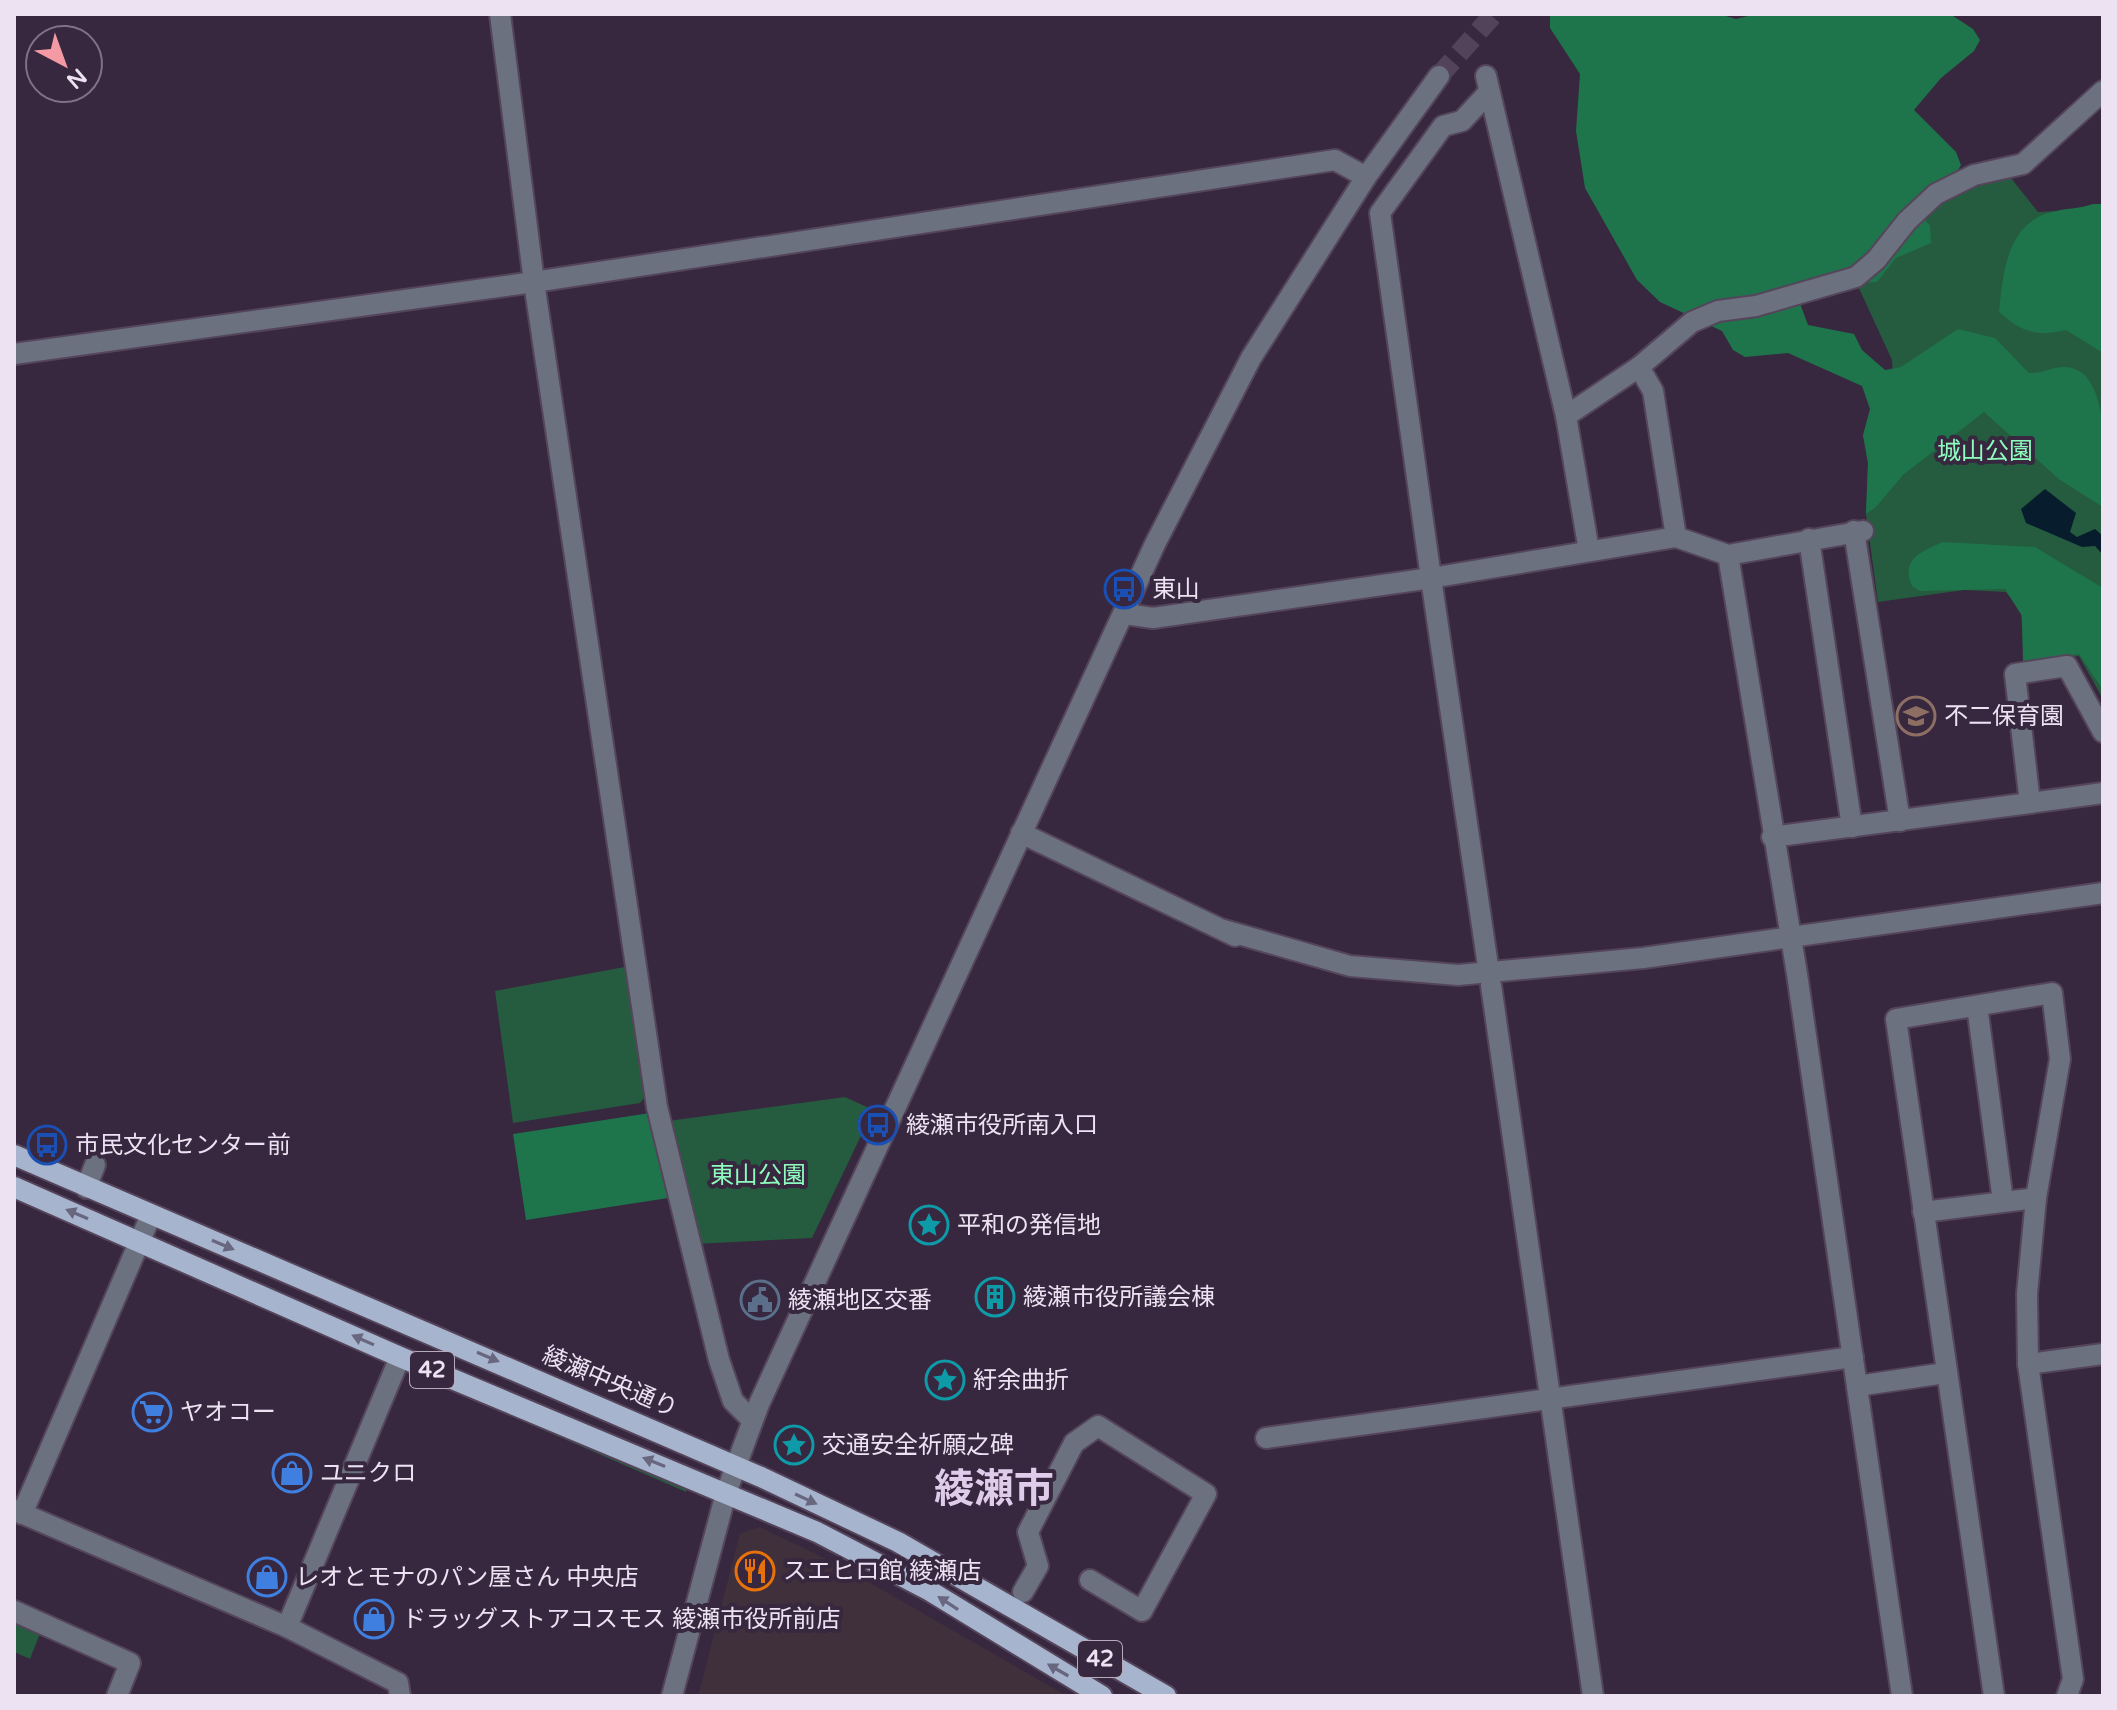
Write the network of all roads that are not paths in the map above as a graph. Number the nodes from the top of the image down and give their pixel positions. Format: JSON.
{"nodes":[{"id":1,"x":500,"y":14,"type":"edge"},
{"id":2,"x":1439,"y":76,"type":"tunnel mouth"},
{"id":3,"x":2103,"y":91,"type":"edge"},
{"id":4,"x":1366,"y":177,"type":"junction"},
{"id":5,"x":534,"y":282,"type":"junction"},
{"id":6,"x":14,"y":354,"type":"edge"},
{"id":7,"x":1639,"y":367,"type":"junction"},
{"id":8,"x":1566,"y":416,"type":"junction"},
{"id":9,"x":1676,"y":537,"type":"junction"},
{"id":10,"x":1809,"y":539,"type":"junction"},
{"id":11,"x":1589,"y":551,"type":"junction"},
{"id":12,"x":1728,"y":555,"type":"junction"},
{"id":13,"x":1431,"y":578,"type":"junction"},
{"id":14,"x":1125,"y":614,"type":"junction"},
{"id":15,"x":2103,"y":732,"type":"edge"},
{"id":16,"x":2103,"y":793,"type":"edge"},
{"id":17,"x":2030,"y":803,"type":"junction"},
{"id":18,"x":1900,"y":821,"type":"junction"},
{"id":19,"x":1852,"y":827,"type":"junction"},
{"id":20,"x":1021,"y":833,"type":"junction"},
{"id":21,"x":1772,"y":837,"type":"junction"},
{"id":22,"x":2103,"y":893,"type":"edge"},
{"id":23,"x":1791,"y":938,"type":"junction"},
{"id":24,"x":1490,"y":979,"type":"junction"},
{"id":25,"x":1977,"y":1006,"type":"junction"},
{"id":26,"x":14,"y":1155,"type":"edge"},
{"id":27,"x":95,"y":1165,"type":"dead end"},
{"id":28,"x":14,"y":1187,"type":"edge"},
{"id":29,"x":86,"y":1188,"type":"junction"},
{"id":30,"x":2036,"y":1198,"type":"junction"},
{"id":31,"x":2003,"y":1201,"type":"junction"},
{"id":32,"x":1923,"y":1212,"type":"junction"},
{"id":33,"x":151,"y":1215,"type":"junction"},
{"id":34,"x":140,"y":1241,"type":"junction"},
{"id":35,"x":2103,"y":1354,"type":"edge"},
{"id":36,"x":400,"y":1357,"type":"junction"},
{"id":37,"x":1853,"y":1357,"type":"junction"},
{"id":38,"x":2028,"y":1364,"type":"junction"},
{"id":39,"x":1945,"y":1373,"type":"junction"},
{"id":40,"x":1857,"y":1386,"type":"junction"},
{"id":41,"x":1550,"y":1398,"type":"junction"},
{"id":42,"x":756,"y":1412,"type":"junction"},
{"id":43,"x":1266,"y":1438,"type":"dead end"},
{"id":44,"x":736,"y":1465,"type":"junction"},
{"id":45,"x":726,"y":1493,"type":"junction"},
{"id":46,"x":18,"y":1512,"type":"edge"},
{"id":47,"x":1090,"y":1580,"type":"dead end"},
{"id":48,"x":1023,"y":1592,"type":"dead end"},
{"id":49,"x":14,"y":1611,"type":"edge"},
{"id":50,"x":287,"y":1627,"type":"junction"},
{"id":51,"x":117,"y":1696,"type":"edge"},
{"id":52,"x":400,"y":1696,"type":"edge"},
{"id":53,"x":672,"y":1696,"type":"edge"},
{"id":54,"x":1102,"y":1696,"type":"edge"},
{"id":55,"x":1166,"y":1696,"type":"edge"},
{"id":56,"x":1593,"y":1696,"type":"edge"},
{"id":57,"x":1902,"y":1696,"type":"edge"},
{"id":58,"x":1994,"y":1696,"type":"edge"},
{"id":59,"x":2067,"y":1696,"type":"edge"}],
"edges":[{"from":1,"to":5,"type":"street"},
{"from":2,"to":4,"type":"street"},
{"from":3,"to":7,"type":"street"},
{"from":4,"to":5,"type":"street"},
{"from":4,"to":14,"type":"street"},
{"from":5,"to":6,"type":"street"},
{"from":5,"to":42,"type":"street"},
{"from":7,"to":8,"type":"street"},
{"from":7,"to":9,"type":"street"},
{"from":8,"to":11,"type":"street"},
{"from":8,"to":13,"type":"street"},
{"from":9,"to":11,"type":"street"},
{"from":9,"to":12,"type":"street"},
{"from":10,"to":12,"type":"street"},
{"from":10,"to":18,"type":"street"},
{"from":10,"to":19,"type":"street"},
{"from":11,"to":13,"type":"street"},
{"from":12,"to":21,"type":"street"},
{"from":13,"to":14,"type":"street"},
{"from":13,"to":24,"type":"street"},
{"from":14,"to":20,"type":"street"},
{"from":15,"to":17,"type":"street"},
{"from":16,"to":17,"type":"street"},
{"from":17,"to":18,"type":"street"},
{"from":18,"to":19,"type":"street"},
{"from":19,"to":21,"type":"street"},
{"from":20,"to":24,"type":"street"},
{"from":20,"to":42,"type":"street"},
{"from":21,"to":23,"type":"street"},
{"from":22,"to":23,"type":"street"},
{"from":23,"to":24,"type":"street"},
{"from":23,"to":37,"type":"street"},
{"from":24,"to":41,"type":"street"},
{"from":25,"to":30,"type":"street"},
{"from":25,"to":31,"type":"street"},
{"from":25,"to":32,"type":"street"},
{"from":26,"to":29,"type":"main road","name":"綾瀬中央通り","number":"42"},
{"from":27,"to":29,"type":"street"},
{"from":34,"to":28,"type":"main road","number":"42","one_way":true},
{"from":29,"to":33,"type":"main road","name":"綾瀬中央通り","number":"42"},
{"from":30,"to":31,"type":"street"},
{"from":30,"to":38,"type":"street"},
{"from":31,"to":32,"type":"street"},
{"from":32,"to":39,"type":"street"},
{"from":33,"to":34,"type":"street"},
{"from":33,"to":44,"type":"main road","name":"綾瀬中央通り","number":"42","one_way":true},
{"from":36,"to":34,"type":"main road","number":"42","one_way":true},
{"from":34,"to":46,"type":"street"},
{"from":35,"to":38,"type":"street"},
{"from":45,"to":36,"type":"main road","number":"42","one_way":true},
{"from":36,"to":50,"type":"street"},
{"from":37,"to":40,"type":"street"},
{"from":37,"to":41,"type":"street"},
{"from":38,"to":59,"type":"street"},
{"from":39,"to":40,"type":"street"},
{"from":39,"to":58,"type":"street"},
{"from":40,"to":57,"type":"street"},
{"from":41,"to":43,"type":"street"},
{"from":41,"to":56,"type":"street"},
{"from":42,"to":44,"type":"street"},
{"from":44,"to":45,"type":"street"},
{"from":44,"to":55,"type":"main road","name":"綾瀬中央通り","number":"42","one_way":true},
{"from":45,"to":53,"type":"street"},
{"from":54,"to":45,"type":"main road","number":"42","one_way":true},
{"from":46,"to":50,"type":"street"},
{"from":47,"to":48,"type":"street"},
{"from":49,"to":51,"type":"street"},
{"from":50,"to":52,"type":"street"}]}
